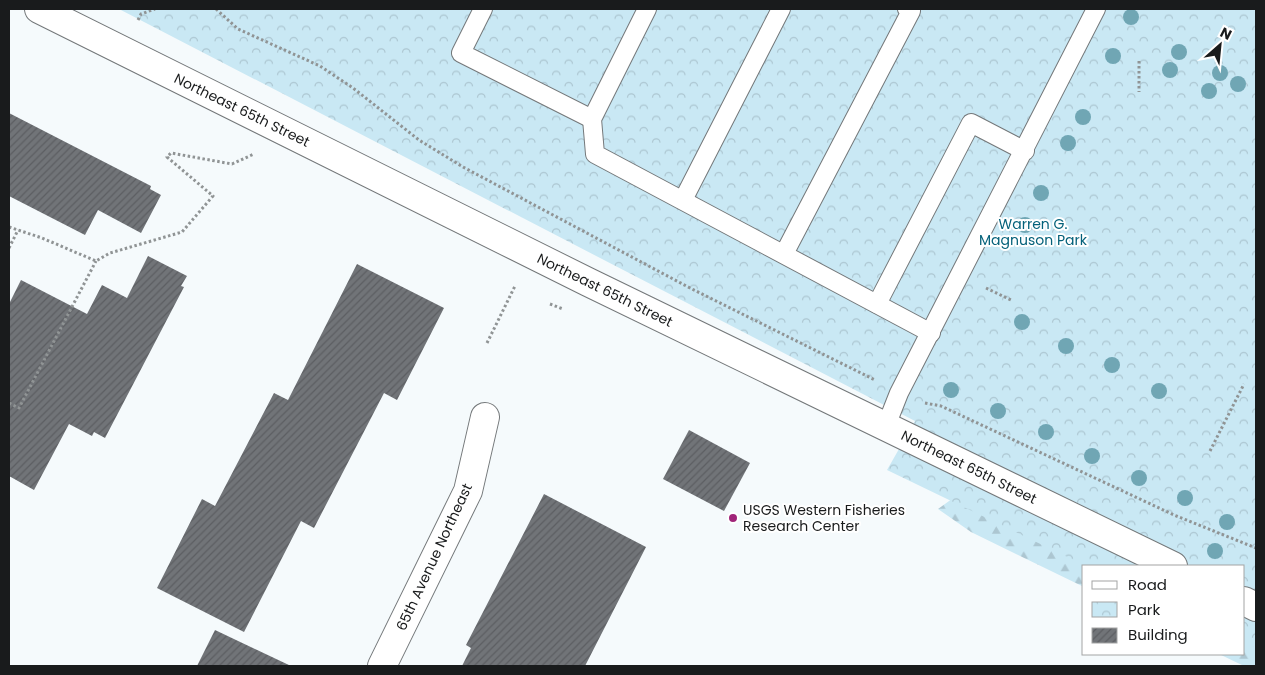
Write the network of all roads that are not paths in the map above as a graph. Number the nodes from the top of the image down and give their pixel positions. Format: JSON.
{"nodes":[{"id":1,"x":39,"y":9,"type":"edge"},
{"id":2,"x":483,"y":9,"type":"edge"},
{"id":3,"x":647,"y":9,"type":"edge"},
{"id":4,"x":781,"y":9,"type":"edge"},
{"id":5,"x":907,"y":9,"type":"edge"},
{"id":6,"x":1096,"y":9,"type":"edge"},
{"id":7,"x":87,"y":19,"type":"edge"},
{"id":8,"x":592,"y":119,"type":"junction"},
{"id":9,"x":1025,"y":151,"type":"junction"},
{"id":10,"x":683,"y":200,"type":"junction"},
{"id":11,"x":784,"y":254,"type":"junction"},
{"id":12,"x":877,"y":304,"type":"junction"},
{"id":13,"x":931,"y":333,"type":"junction"},
{"id":14,"x":485,"y":417,"type":"dead end"},
{"id":15,"x":886,"y":426,"type":"junction"},
{"id":16,"x":1171,"y":565,"type":"edge"},
{"id":17,"x":382,"y":666,"type":"edge"}],
"edges":[{"from":1,"to":7,"type":"street","name":"Northeast 65th Street"},
{"from":2,"to":8,"type":"lane"},
{"from":3,"to":8,"type":"lane"},
{"from":4,"to":10,"type":"lane"},
{"from":5,"to":11,"type":"lane"},
{"from":6,"to":9,"type":"lane"},
{"from":7,"to":15,"type":"street","name":"Northeast 65th Street"},
{"from":8,"to":10,"type":"lane"},
{"from":9,"to":12,"type":"lane"},
{"from":9,"to":13,"type":"lane"},
{"from":10,"to":11,"type":"lane"},
{"from":11,"to":12,"type":"lane"},
{"from":12,"to":13,"type":"lane"},
{"from":13,"to":15,"type":"lane"},
{"from":14,"to":17,"type":"street","name":"65th Avenue Northeast"},
{"from":15,"to":16,"type":"street","name":"Northeast 65th Street"}]}
